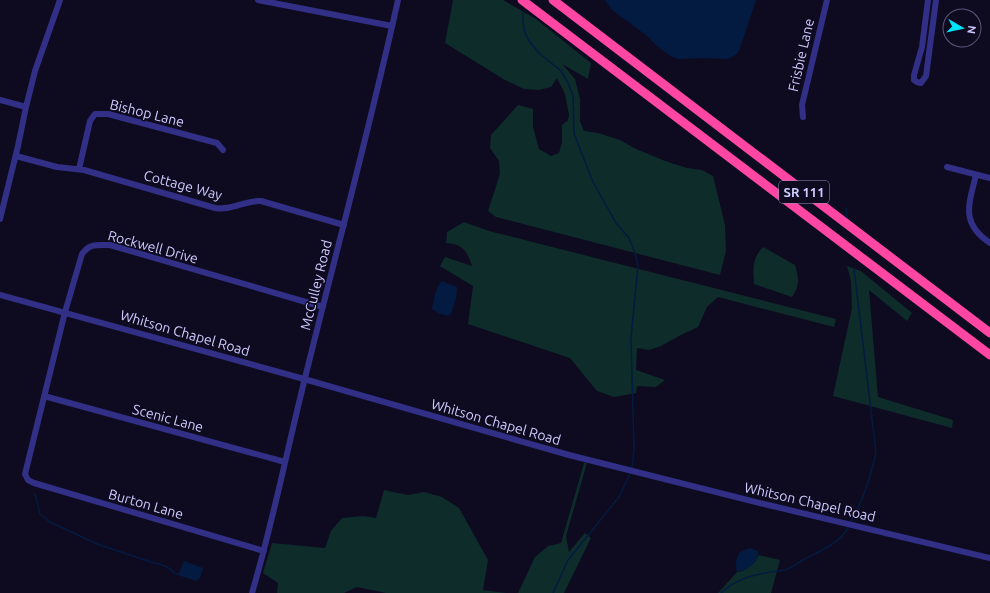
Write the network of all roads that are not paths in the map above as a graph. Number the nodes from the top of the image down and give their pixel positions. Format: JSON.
{"nodes":[{"id":1,"x":60,"y":0,"type":"edge"},
{"id":2,"x":258,"y":0,"type":"edge"},
{"id":3,"x":398,"y":0,"type":"edge"},
{"id":4,"x":522,"y":0,"type":"edge"},
{"id":5,"x":553,"y":0,"type":"edge"},
{"id":6,"x":827,"y":0,"type":"edge"},
{"id":7,"x":928,"y":0,"type":"edge"},
{"id":8,"x":936,"y":0,"type":"edge"},
{"id":9,"x":392,"y":26,"type":"junction"},
{"id":10,"x":0,"y":100,"type":"edge"},
{"id":11,"x":26,"y":107,"type":"junction"},
{"id":12,"x":803,"y":117,"type":"dead end"},
{"id":13,"x":223,"y":150,"type":"dead end"},
{"id":14,"x":16,"y":156,"type":"junction"},
{"id":15,"x":947,"y":168,"type":"dead end"},
{"id":16,"x":79,"y":169,"type":"junction"},
{"id":17,"x":976,"y":175,"type":"junction"},
{"id":18,"x":990,"y":178,"type":"edge"},
{"id":19,"x":0,"y":219,"type":"edge"},
{"id":20,"x":344,"y":226,"type":"junction"},
{"id":21,"x":990,"y":242,"type":"edge"},
{"id":22,"x":0,"y":295,"type":"edge"},
{"id":23,"x":323,"y":307,"type":"junction"},
{"id":24,"x":66,"y":312,"type":"junction"},
{"id":25,"x":990,"y":333,"type":"edge"},
{"id":26,"x":990,"y":355,"type":"edge"},
{"id":27,"x":304,"y":379,"type":"junction"},
{"id":28,"x":44,"y":396,"type":"junction"},
{"id":29,"x":285,"y":462,"type":"junction"},
{"id":30,"x":25,"y":474,"type":"joint"},
{"id":31,"x":264,"y":551,"type":"junction"},
{"id":32,"x":990,"y":558,"type":"edge"},
{"id":33,"x":252,"y":593,"type":"edge"}],
"edges":[{"from":1,"to":11,"type":"street"},
{"from":2,"to":9,"type":"street"},
{"from":3,"to":9,"type":"street","name":"McCulley Road"},
{"from":4,"to":26,"type":"highway","number":"SR 111"},
{"from":5,"to":25,"type":"highway","number":"SR 111"},
{"from":6,"to":12,"type":"street","name":"Frisbie Lane"},
{"from":7,"to":8,"type":"street"},
{"from":9,"to":20,"type":"street","name":"McCulley Road"},
{"from":10,"to":11,"type":"street"},
{"from":11,"to":14,"type":"street"},
{"from":13,"to":16,"type":"street","name":"Bishop Lane"},
{"from":14,"to":16,"type":"street","name":"Cottage Way"},
{"from":14,"to":19,"type":"street"},
{"from":15,"to":17,"type":"street"},
{"from":16,"to":20,"type":"street","name":"Cottage Way"},
{"from":17,"to":18,"type":"street"},
{"from":17,"to":21,"type":"street"},
{"from":20,"to":23,"type":"street","name":"McCulley Road"},
{"from":22,"to":24,"type":"street","name":"Whitson Chapel Road"},
{"from":23,"to":24,"type":"street","name":"Rockwell Drive"},
{"from":23,"to":27,"type":"street","name":"McCulley Road"},
{"from":24,"to":27,"type":"street","name":"Whitson Chapel Road"},
{"from":24,"to":28,"type":"street","name":"Rockwell Drive"},
{"from":27,"to":29,"type":"street","name":"McCulley Road"},
{"from":27,"to":32,"type":"street","name":"Whitson Chapel Road"},
{"from":28,"to":29,"type":"street","name":"Scenic Lane"},
{"from":28,"to":30,"type":"street","name":"Rockwell Drive"},
{"from":29,"to":31,"type":"street","name":"McCulley Road"},
{"from":30,"to":31,"type":"street","name":"Burton Lane"},
{"from":31,"to":33,"type":"street","name":"McCulley Road"}]}
